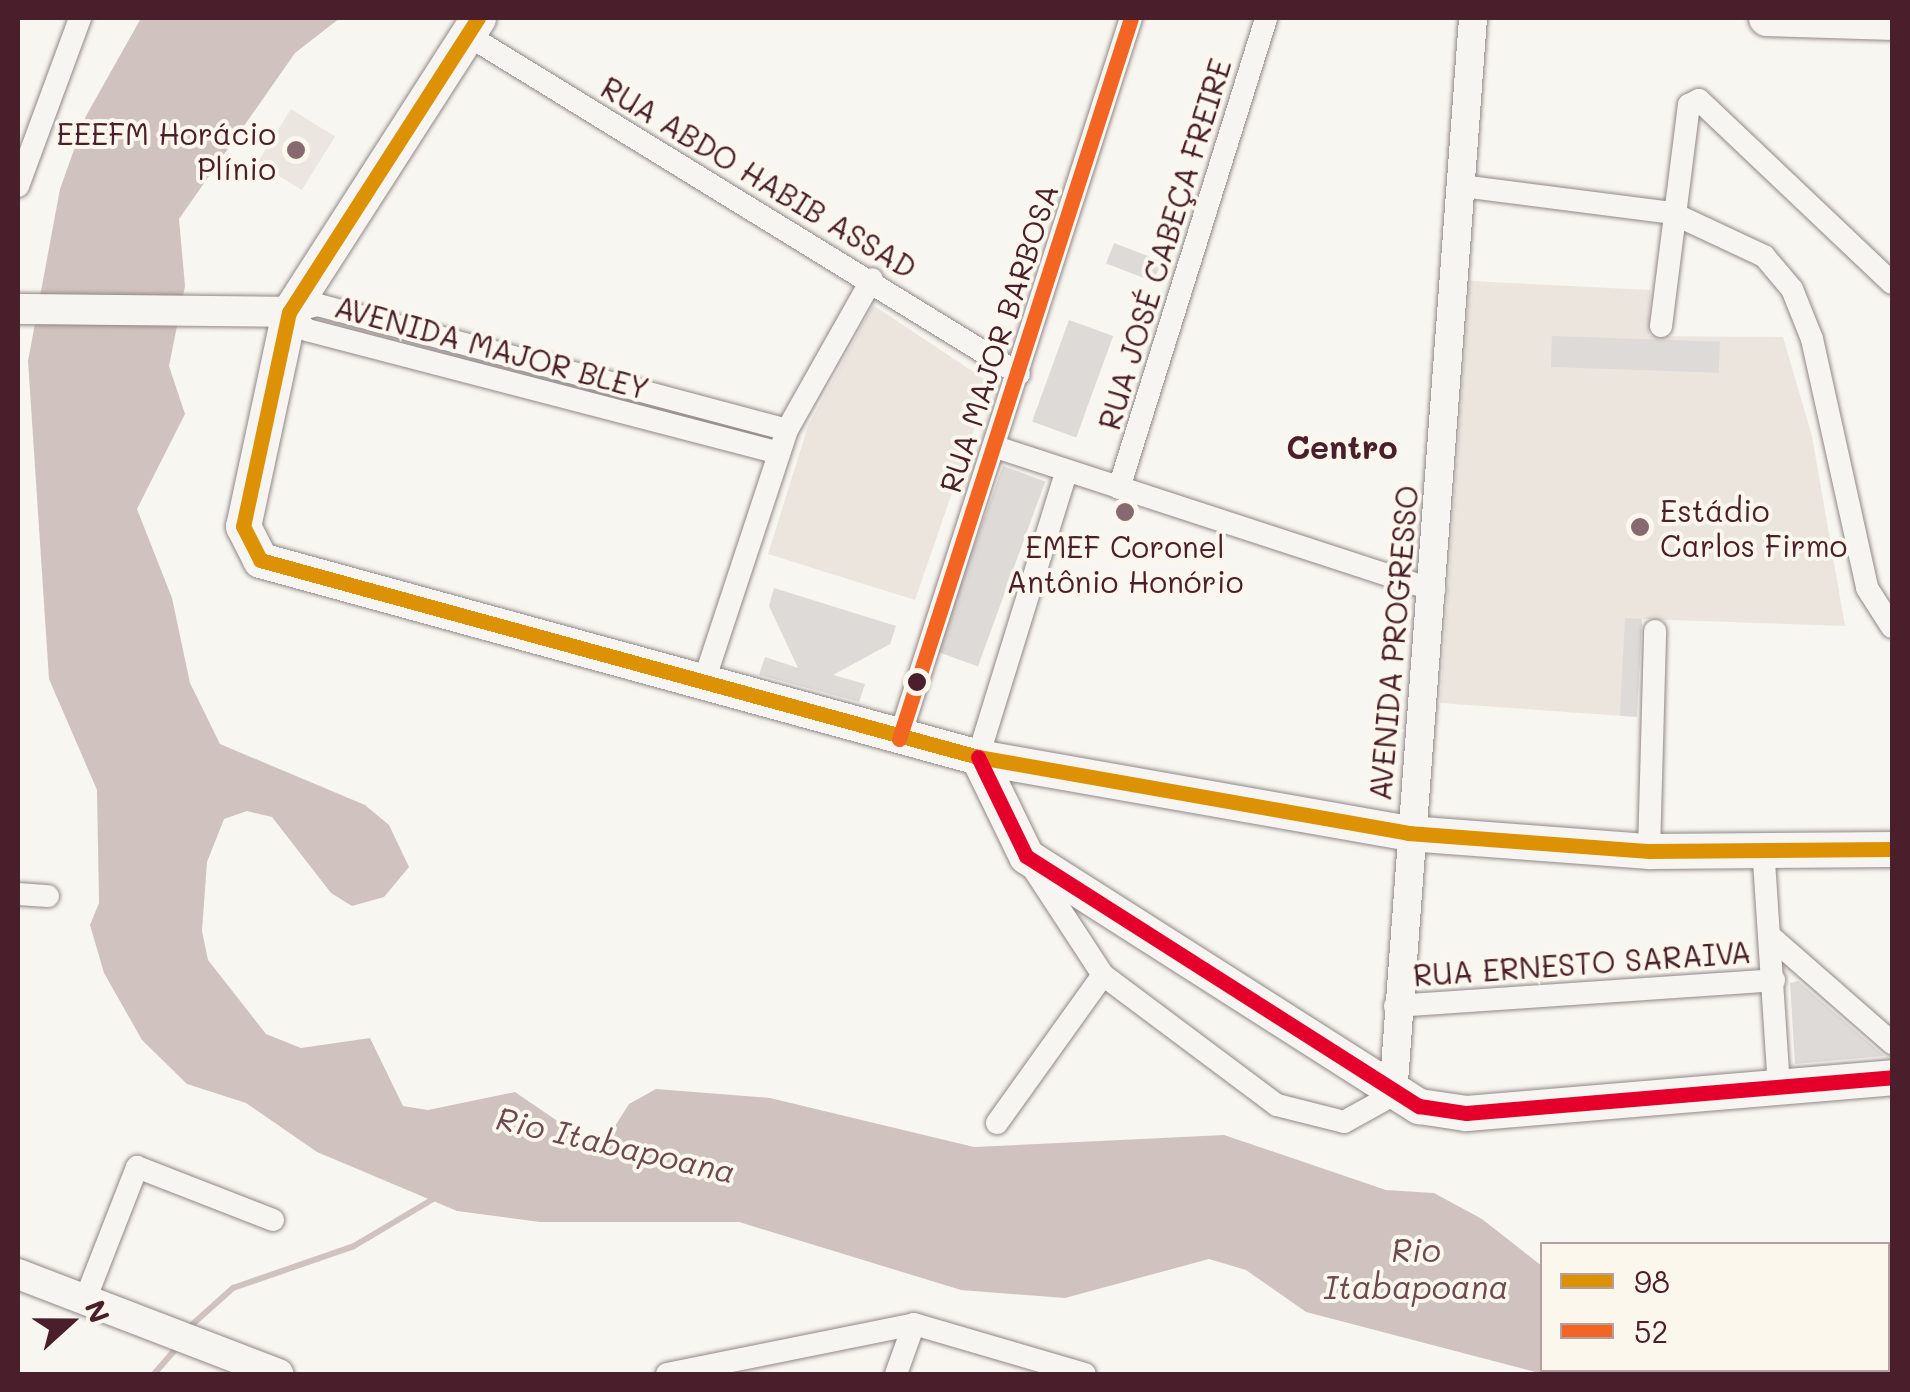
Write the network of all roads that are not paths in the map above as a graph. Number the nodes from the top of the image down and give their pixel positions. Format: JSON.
{"nodes":[{"id":1,"x":80,"y":18,"type":"edge"},
{"id":2,"x":1132,"y":18,"type":"edge"},
{"id":3,"x":1266,"y":18,"type":"edge"},
{"id":4,"x":1473,"y":18,"type":"edge"},
{"id":5,"x":1766,"y":18,"type":"edge"},
{"id":6,"x":1892,"y":22,"type":"edge"},
{"id":7,"x":472,"y":26,"type":"edge"},
{"id":8,"x":18,"y":186,"type":"edge"},
{"id":9,"x":1462,"y":186,"type":"junction"},
{"id":10,"x":1672,"y":213,"type":"junction"},
{"id":11,"x":872,"y":279,"type":"junction"},
{"id":12,"x":1892,"y":283,"type":"edge"},
{"id":13,"x":19,"y":310,"type":"edge"},
{"id":14,"x":288,"y":312,"type":"junction"},
{"id":15,"x":1661,"y":326,"type":"dead end"},
{"id":16,"x":1019,"y":374,"type":"junction"},
{"id":17,"x":783,"y":442,"type":"junction"},
{"id":18,"x":996,"y":447,"type":"junction"},
{"id":19,"x":1067,"y":470,"type":"junction"},
{"id":20,"x":1119,"y":488,"type":"junction"},
{"id":21,"x":1434,"y":590,"type":"junction"},
{"id":22,"x":1892,"y":626,"type":"edge"},
{"id":23,"x":1655,"y":630,"type":"dead end"},
{"id":24,"x":702,"y":687,"type":"junction"},
{"id":25,"x":899,"y":739,"type":"junction"},
{"id":26,"x":978,"y":757,"type":"junction"},
{"id":27,"x":1408,"y":832,"type":"junction"},
{"id":28,"x":1764,"y":846,"type":"junction"},
{"id":29,"x":1892,"y":849,"type":"edge"},
{"id":30,"x":1649,"y":852,"type":"junction"},
{"id":31,"x":1026,"y":856,"type":"junction"},
{"id":32,"x":18,"y":894,"type":"edge"},
{"id":33,"x":48,"y":896,"type":"dead end"},
{"id":34,"x":1771,"y":937,"type":"junction"},
{"id":35,"x":1103,"y":976,"type":"junction"},
{"id":36,"x":1774,"y":980,"type":"junction"},
{"id":37,"x":1396,"y":1006,"type":"junction"},
{"id":38,"x":1892,"y":1044,"type":"edge"},
{"id":39,"x":1892,"y":1077,"type":"edge"},
{"id":40,"x":1779,"y":1087,"type":"junction"},
{"id":41,"x":1393,"y":1095,"type":"junction"},
{"id":42,"x":997,"y":1124,"type":"dead end"},
{"id":43,"x":273,"y":1220,"type":"dead end"},
{"id":44,"x":18,"y":1274,"type":"edge"},
{"id":45,"x":85,"y":1300,"type":"junction"},
{"id":46,"x":914,"y":1324,"type":"junction"},
{"id":47,"x":216,"y":1359,"type":"edge"},
{"id":48,"x":278,"y":1374,"type":"edge"},
{"id":49,"x":667,"y":1374,"type":"edge"},
{"id":50,"x":896,"y":1374,"type":"edge"},
{"id":51,"x":1084,"y":1374,"type":"edge"}],
"edges":[{"from":1,"to":8,"type":"street"},
{"from":2,"to":16,"type":"street","name":"RUA MAJOR BARBOSA"},
{"from":3,"to":20,"type":"street","name":"RUA JOSÉ CABEÇA FREIRE"},
{"from":4,"to":9,"type":"street","name":"AVENIDA PROGRESSO"},
{"from":5,"to":6,"type":"main road"},
{"from":7,"to":11,"type":"street","name":"RUA ABDO HABIB ASSAD"},
{"from":7,"to":14,"type":"main road"},
{"from":9,"to":10,"type":"street"},
{"from":9,"to":21,"type":"street","name":"AVENIDA PROGRESSO"},
{"from":10,"to":12,"type":"street"},
{"from":10,"to":15,"type":"street"},
{"from":10,"to":22,"type":"street"},
{"from":11,"to":16,"type":"street","name":"RUA ABDO HABIB ASSAD"},
{"from":11,"to":17,"type":"street"},
{"from":13,"to":14,"type":"main road"},
{"from":14,"to":17,"type":"street","name":"AVENIDA MAJOR BLEY"},
{"from":14,"to":24,"type":"main road"},
{"from":16,"to":18,"type":"street","name":"RUA MAJOR BARBOSA"},
{"from":17,"to":24,"type":"street"},
{"from":18,"to":19,"type":"street"},
{"from":18,"to":25,"type":"street","name":"RUA MAJOR BARBOSA"},
{"from":19,"to":20,"type":"street"},
{"from":19,"to":26,"type":"street"},
{"from":20,"to":21,"type":"street"},
{"from":21,"to":27,"type":"street","name":"AVENIDA PROGRESSO"},
{"from":23,"to":30,"type":"street"},
{"from":24,"to":25,"type":"main road"},
{"from":25,"to":26,"type":"main road"},
{"from":26,"to":27,"type":"main road"},
{"from":26,"to":31,"type":"main road"},
{"from":27,"to":30,"type":"main road"},
{"from":27,"to":37,"type":"street","name":"AVENIDA PROGRESSO"},
{"from":28,"to":29,"type":"main road"},
{"from":28,"to":30,"type":"main road"},
{"from":28,"to":34,"type":"street"},
{"from":31,"to":35,"type":"street"},
{"from":31,"to":41,"type":"main road"},
{"from":32,"to":33,"type":"street"},
{"from":34,"to":36,"type":"street"},
{"from":34,"to":38,"type":"street"},
{"from":35,"to":41,"type":"street"},
{"from":35,"to":42,"type":"street"},
{"from":36,"to":37,"type":"street","name":"RUA ERNESTO SARAIVA"},
{"from":36,"to":40,"type":"street"},
{"from":37,"to":41,"type":"street","name":"AVENIDA PROGRESSO"},
{"from":39,"to":40,"type":"main road"},
{"from":40,"to":41,"type":"main road"},
{"from":43,"to":45,"type":"street"},
{"from":44,"to":45,"type":"main road"},
{"from":45,"to":47,"type":"main road"},
{"from":46,"to":49,"type":"street"},
{"from":46,"to":50,"type":"street"},
{"from":46,"to":51,"type":"street"},
{"from":47,"to":48,"type":"main road"}]}
